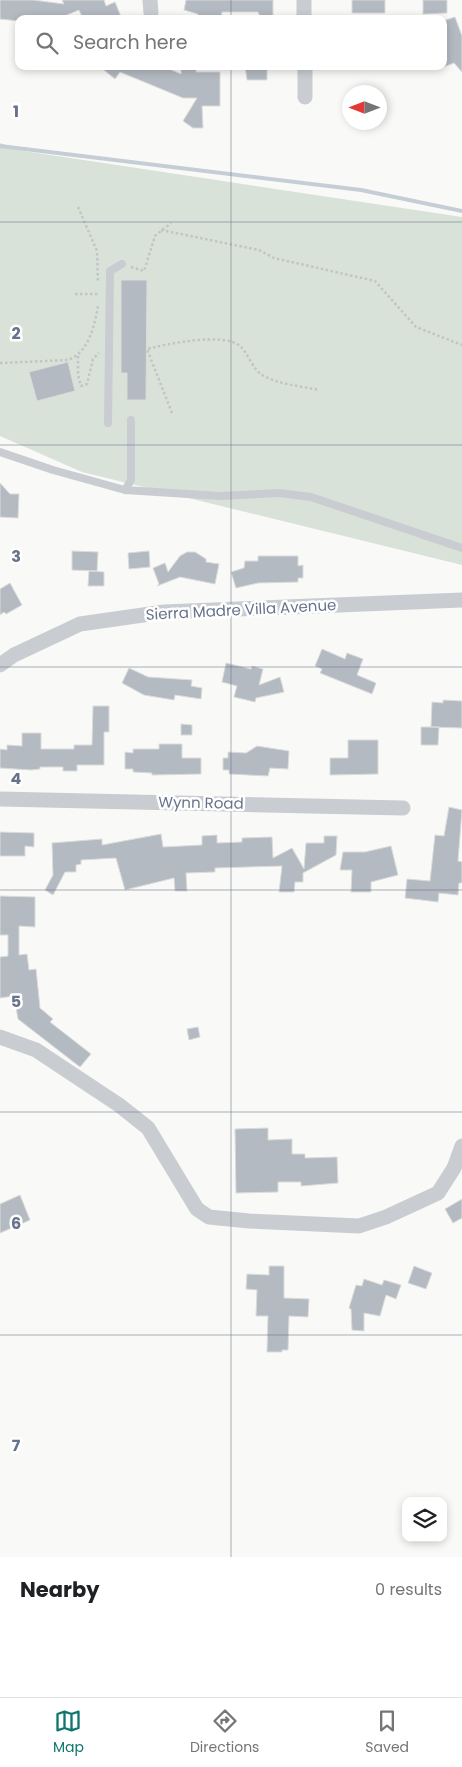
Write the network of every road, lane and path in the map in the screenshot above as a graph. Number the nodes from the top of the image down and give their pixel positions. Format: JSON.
{"nodes":[{"id":1,"x":304,"y":0,"type":"edge"},
{"id":2,"x":304,"y":15,"type":"edge"},
{"id":3,"x":305,"y":70,"type":"edge"},
{"id":4,"x":305,"y":97,"type":"dead end"},
{"id":5,"x":78,"y":208,"type":"dead end"},
{"id":6,"x":172,"y":223,"type":"dead end"},
{"id":7,"x":161,"y":230,"type":"junction"},
{"id":8,"x":122,"y":264,"type":"joint"},
{"id":9,"x":75,"y":294,"type":"dead end"},
{"id":10,"x":98,"y":294,"type":"junction"},
{"id":11,"x":462,"y":344,"type":"edge"},
{"id":12,"x":110,"y":350,"type":"junction"},
{"id":13,"x":78,"y":356,"type":"junction"},
{"id":14,"x":0,"y":363,"type":"edge"},
{"id":15,"x":319,"y":390,"type":"dead end"},
{"id":16,"x":172,"y":413,"type":"dead end"},
{"id":17,"x":131,"y":420,"type":"dead end"},
{"id":18,"x":108,"y":423,"type":"dead end"},
{"id":19,"x":0,"y":452,"type":"edge"},
{"id":20,"x":125,"y":490,"type":"junction"},
{"id":21,"x":462,"y":548,"type":"edge"},
{"id":22,"x":462,"y":600,"type":"edge"},
{"id":23,"x":0,"y":665,"type":"edge"},
{"id":24,"x":0,"y":799,"type":"edge"},
{"id":25,"x":403,"y":808,"type":"dead end"},
{"id":26,"x":0,"y":1036,"type":"edge"},
{"id":27,"x":462,"y":1146,"type":"edge"}],
"edges":[{"from":1,"to":2,"type":"street"},
{"from":3,"to":4,"type":"street"},
{"from":5,"to":10,"type":"path"},
{"from":6,"to":7,"type":"path"},
{"from":7,"to":8,"type":"path"},
{"from":7,"to":11,"type":"path"},
{"from":8,"to":12,"type":"lane"},
{"from":9,"to":10,"type":"path"},
{"from":10,"to":13,"type":"path"},
{"from":12,"to":13,"type":"path"},
{"from":12,"to":18,"type":"lane"},
{"from":13,"to":14,"type":"path"},
{"from":15,"to":16,"type":"path"},
{"from":17,"to":20,"type":"lane"},
{"from":19,"to":20,"type":"lane"},
{"from":20,"to":21,"type":"lane"},
{"from":22,"to":23,"type":"street","name":"Sierra Madre Villa Avenue"},
{"from":24,"to":25,"type":"street","name":"Wynn Road"},
{"from":26,"to":27,"type":"street"}]}
